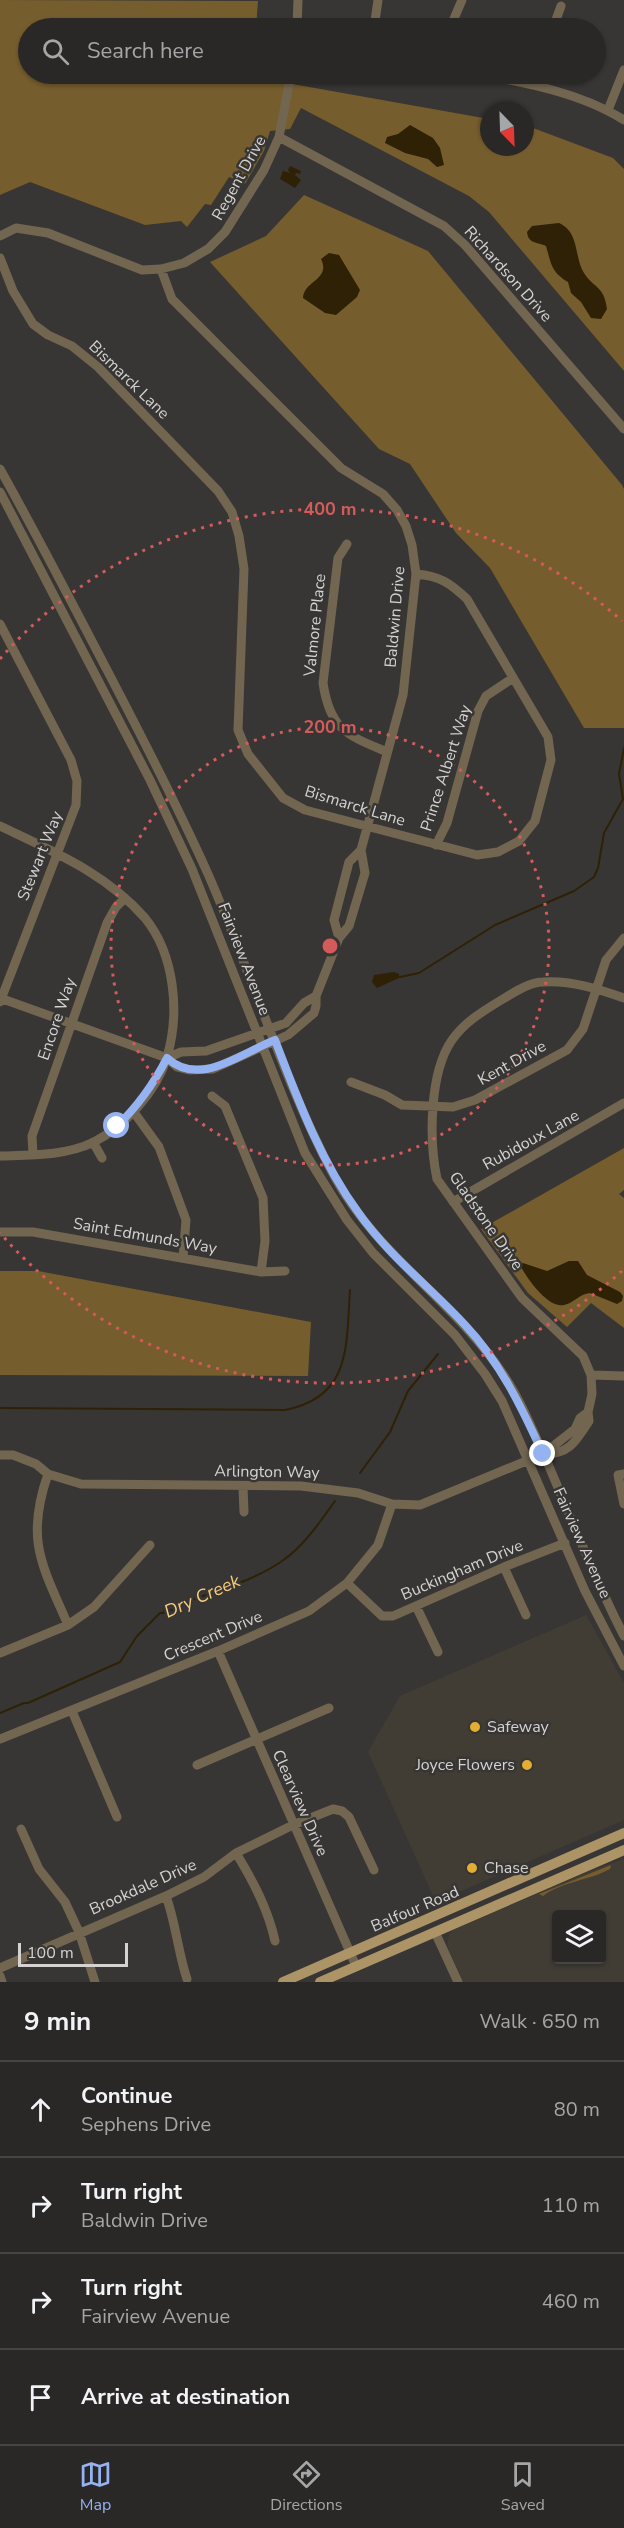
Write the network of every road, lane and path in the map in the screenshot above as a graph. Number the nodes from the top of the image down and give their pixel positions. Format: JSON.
{"nodes":[{"id":1,"x":298,"y":0,"type":"edge"},
{"id":2,"x":378,"y":0,"type":"edge"},
{"id":3,"x":462,"y":0,"type":"edge"},
{"id":4,"x":561,"y":6,"type":"dead end"},
{"id":5,"x":297,"y":18,"type":"edge"},
{"id":6,"x":375,"y":18,"type":"edge"},
{"id":7,"x":454,"y":18,"type":"edge"},
{"id":8,"x":557,"y":18,"type":"edge"},
{"id":9,"x":624,"y":70,"type":"edge"},
{"id":10,"x":289,"y":84,"type":"edge"},
{"id":11,"x":534,"y":84,"type":"edge"},
{"id":12,"x":608,"y":110,"type":"junction"},
{"id":13,"x":624,"y":120,"type":"edge"},
{"id":14,"x":279,"y":137,"type":"junction"},
{"id":15,"x":0,"y":236,"type":"edge"},
{"id":16,"x":0,"y":258,"type":"edge"},
{"id":17,"x":161,"y":269,"type":"junction"},
{"id":18,"x":624,"y":429,"type":"edge"},
{"id":19,"x":0,"y":469,"type":"edge"},
{"id":20,"x":0,"y":492,"type":"edge"},
{"id":21,"x":347,"y":544,"type":"dead end"},
{"id":22,"x":416,"y":574,"type":"junction"},
{"id":23,"x":0,"y":624,"type":"edge"},
{"id":24,"x":513,"y":678,"type":"junction"},
{"id":25,"x":387,"y":752,"type":"junction"},
{"id":26,"x":0,"y":826,"type":"edge"},
{"id":27,"x":367,"y":827,"type":"junction"},
{"id":28,"x":436,"y":845,"type":"junction"},
{"id":29,"x":361,"y":850,"type":"junction"},
{"id":30,"x":56,"y":852,"type":"junction"},
{"id":31,"x":125,"y":898,"type":"junction"},
{"id":32,"x":339,"y":938,"type":"junction"},
{"id":33,"x":624,"y":938,"type":"edge"},
{"id":34,"x":596,"y":988,"type":"junction"},
{"id":35,"x":316,"y":996,"type":"junction"},
{"id":36,"x":624,"y":998,"type":"edge"},
{"id":37,"x":0,"y":1000,"type":"edge"},
{"id":38,"x":71,"y":1022,"type":"junction"},
{"id":39,"x":270,"y":1028,"type":"junction"},
{"id":40,"x":257,"y":1033,"type":"junction"},
{"id":41,"x":275,"y":1040,"type":"junction"},
{"id":42,"x":262,"y":1045,"type":"junction"},
{"id":43,"x":167,"y":1058,"type":"junction"},
{"id":44,"x":351,"y":1082,"type":"dead end"},
{"id":45,"x":212,"y":1096,"type":"dead end"},
{"id":46,"x":434,"y":1107,"type":"junction"},
{"id":47,"x":623,"y":1107,"type":"edge"},
{"id":48,"x":134,"y":1111,"type":"junction"},
{"id":49,"x":93,"y":1142,"type":"junction"},
{"id":50,"x":33,"y":1155,"type":"junction"},
{"id":51,"x":0,"y":1156,"type":"edge"},
{"id":52,"x":102,"y":1158,"type":"dead end"},
{"id":53,"x":453,"y":1202,"type":"junction"},
{"id":54,"x":0,"y":1232,"type":"edge"},
{"id":55,"x":183,"y":1258,"type":"junction"},
{"id":56,"x":285,"y":1271,"type":"dead end"},
{"id":57,"x":261,"y":1272,"type":"junction"},
{"id":58,"x":591,"y":1375,"type":"junction"},
{"id":59,"x":624,"y":1376,"type":"edge"},
{"id":60,"x":543,"y":1454,"type":"junction"},
{"id":61,"x":0,"y":1455,"type":"edge"},
{"id":62,"x":529,"y":1460,"type":"junction"},
{"id":63,"x":48,"y":1474,"type":"junction"},
{"id":64,"x":624,"y":1474,"type":"edge"},
{"id":65,"x":243,"y":1487,"type":"junction"},
{"id":66,"x":392,"y":1504,"type":"junction"},
{"id":67,"x":624,"y":1504,"type":"edge"},
{"id":68,"x":244,"y":1512,"type":"dead end"},
{"id":69,"x":564,"y":1543,"type":"junction"},
{"id":70,"x":150,"y":1545,"type":"dead end"},
{"id":71,"x":504,"y":1567,"type":"junction"},
{"id":72,"x":347,"y":1583,"type":"junction"},
{"id":73,"x":416,"y":1606,"type":"junction"},
{"id":74,"x":526,"y":1615,"type":"dead end"},
{"id":75,"x":68,"y":1625,"type":"junction"},
{"id":76,"x":624,"y":1636,"type":"edge"},
{"id":77,"x":218,"y":1651,"type":"junction"},
{"id":78,"x":438,"y":1652,"type":"dead end"},
{"id":79,"x":0,"y":1653,"type":"edge"},
{"id":80,"x":624,"y":1666,"type":"edge"},
{"id":81,"x":329,"y":1708,"type":"dead end"},
{"id":82,"x":72,"y":1711,"type":"junction"},
{"id":83,"x":0,"y":1739,"type":"edge"},
{"id":84,"x":256,"y":1740,"type":"junction"},
{"id":85,"x":197,"y":1765,"type":"dead end"},
{"id":86,"x":117,"y":1817,"type":"dead end"},
{"id":87,"x":293,"y":1825,"type":"junction"},
{"id":88,"x":21,"y":1829,"type":"dead end"},
{"id":89,"x":624,"y":1833,"type":"edge"},
{"id":90,"x":624,"y":1850,"type":"edge"},
{"id":91,"x":236,"y":1853,"type":"junction"},
{"id":92,"x":374,"y":1870,"type":"dead end"},
{"id":93,"x":166,"y":1896,"type":"junction"},
{"id":94,"x":79,"y":1932,"type":"junction"},
{"id":95,"x":435,"y":1932,"type":"junction"},
{"id":96,"x":274,"y":1941,"type":"dead end"},
{"id":97,"x":351,"y":1952,"type":"junction"},
{"id":98,"x":356,"y":1966,"type":"junction"},
{"id":99,"x":0,"y":1968,"type":"edge"},
{"id":100,"x":0,"y":1976,"type":"edge"},
{"id":101,"x":187,"y":1979,"type":"dead end"},
{"id":102,"x":2,"y":1982,"type":"edge"},
{"id":103,"x":95,"y":1982,"type":"edge"},
{"id":104,"x":283,"y":1982,"type":"edge"},
{"id":105,"x":320,"y":1982,"type":"edge"},
{"id":106,"x":458,"y":1982,"type":"edge"}],
"edges":[{"from":1,"to":5,"type":"street"},
{"from":2,"to":6,"type":"street"},
{"from":3,"to":7,"type":"street"},
{"from":4,"to":8,"type":"street"},
{"from":9,"to":12,"type":"street"},
{"from":10,"to":14,"type":"street","name":"Regent Drive"},
{"from":11,"to":12,"type":"street"},
{"from":12,"to":13,"type":"street"},
{"from":14,"to":17,"type":"street","name":"Regent Drive"},
{"from":14,"to":18,"type":"street","name":"Richardson Drive"},
{"from":15,"to":17,"type":"street","name":"Regent Drive"},
{"from":16,"to":27,"type":"street","name":"Bismarck Lane"},
{"from":17,"to":22,"type":"street","name":"Baldwin Drive"},
{"from":19,"to":39,"type":"street","name":"Fairview Avenue"},
{"from":20,"to":40,"type":"street","name":"Fairview Avenue"},
{"from":21,"to":25,"type":"street","name":"Valmore Place"},
{"from":22,"to":24,"type":"street","name":"Bismarck Lane"},
{"from":22,"to":25,"type":"street","name":"Baldwin Drive"},
{"from":23,"to":30,"type":"street","name":"Stewart Way"},
{"from":24,"to":28,"type":"street","name":"Prince Albert Way"},
{"from":24,"to":28,"type":"street","name":"Bismarck Lane"},
{"from":25,"to":27,"type":"street","name":"Baldwin Drive"},
{"from":26,"to":30,"type":"street"},
{"from":27,"to":28,"type":"street","name":"Bismarck Lane"},
{"from":27,"to":29,"type":"street","name":"Baldwin Drive"},
{"from":29,"to":32,"type":"street","name":"Baldwin Drive"},
{"from":29,"to":32,"type":"street","name":"Baldwin Drive"},
{"from":30,"to":31,"type":"street"},
{"from":30,"to":37,"type":"street","name":"Stewart Way"},
{"from":31,"to":38,"type":"street","name":"Encore Way"},
{"from":31,"to":43,"type":"street"},
{"from":32,"to":35,"type":"street","name":"Baldwin Drive"},
{"from":33,"to":34,"type":"street","name":"Kent Drive"},
{"from":34,"to":36,"type":"street","name":"Gladstone Drive"},
{"from":34,"to":46,"type":"street","name":"Kent Drive"},
{"from":34,"to":46,"type":"street","name":"Gladstone Drive"},
{"from":35,"to":39,"type":"street","name":"Baldwin Drive"},
{"from":35,"to":41,"type":"street","name":"Baldwin Drive"},
{"from":37,"to":38,"type":"street","name":"Baldwin Drive"},
{"from":38,"to":43,"type":"street","name":"Baldwin Drive"},
{"from":38,"to":50,"type":"street","name":"Encore Way"},
{"from":39,"to":40,"type":"street","name":"Baldwin Drive"},
{"from":39,"to":41,"type":"street","name":"Fairview Avenue"},
{"from":40,"to":42,"type":"street","name":"Fairview Avenue"},
{"from":40,"to":43,"type":"street","name":"Baldwin Drive"},
{"from":41,"to":42,"type":"street","name":"Baldwin Drive"},
{"from":41,"to":60,"type":"street","name":"Fairview Avenue"},
{"from":42,"to":43,"type":"street","name":"Baldwin Drive"},
{"from":42,"to":62,"type":"street","name":"Fairview Avenue"},
{"from":43,"to":48,"type":"street"},
{"from":44,"to":46,"type":"street","name":"Kent Drive"},
{"from":45,"to":57,"type":"street"},
{"from":46,"to":53,"type":"street","name":"Gladstone Drive"},
{"from":47,"to":53,"type":"street","name":"Rubidoux Lane"},
{"from":48,"to":49,"type":"street"},
{"from":48,"to":55,"type":"street"},
{"from":49,"to":50,"type":"street"},
{"from":49,"to":52,"type":"street"},
{"from":50,"to":51,"type":"street"},
{"from":53,"to":58,"type":"street","name":"Gladstone Drive"},
{"from":54,"to":55,"type":"street","name":"Saint Edmunds Way"},
{"from":55,"to":57,"type":"street","name":"Saint Edmunds Way"},
{"from":56,"to":57,"type":"street","name":"Saint Edmunds Way"},
{"from":58,"to":59,"type":"street"},
{"from":58,"to":60,"type":"street"},
{"from":60,"to":62,"type":"street","name":"Arlington Way"},
{"from":60,"to":76,"type":"street","name":"Fairview Avenue"},
{"from":61,"to":63,"type":"street","name":"Arlington Way"},
{"from":62,"to":66,"type":"street","name":"Arlington Way"},
{"from":62,"to":69,"type":"street","name":"Fairview Avenue"},
{"from":63,"to":65,"type":"street","name":"Arlington Way"},
{"from":63,"to":75,"type":"street"},
{"from":64,"to":67,"type":"street"},
{"from":65,"to":66,"type":"street","name":"Arlington Way"},
{"from":65,"to":68,"type":"street"},
{"from":66,"to":72,"type":"street","name":"Crescent Drive"},
{"from":69,"to":71,"type":"street","name":"Buckingham Drive"},
{"from":69,"to":80,"type":"street","name":"Fairview Avenue"},
{"from":70,"to":75,"type":"street"},
{"from":71,"to":73,"type":"street","name":"Buckingham Drive"},
{"from":71,"to":74,"type":"street"},
{"from":72,"to":73,"type":"street","name":"Buckingham Drive"},
{"from":72,"to":77,"type":"street","name":"Crescent Drive"},
{"from":73,"to":78,"type":"street"},
{"from":75,"to":79,"type":"street"},
{"from":77,"to":82,"type":"street","name":"Crescent Drive"},
{"from":77,"to":84,"type":"street","name":"Clearview Drive"},
{"from":81,"to":84,"type":"street"},
{"from":82,"to":83,"type":"street","name":"Crescent Drive"},
{"from":82,"to":86,"type":"street"},
{"from":84,"to":85,"type":"street"},
{"from":84,"to":87,"type":"street","name":"Clearview Drive"},
{"from":87,"to":91,"type":"street","name":"Brookdale Drive"},
{"from":87,"to":92,"type":"street","name":"Brookdale Drive"},
{"from":87,"to":97,"type":"street","name":"Clearview Drive"},
{"from":88,"to":94,"type":"street"},
{"from":89,"to":97,"type":"main road","name":"Balfour Road"},
{"from":90,"to":95,"type":"main road","name":"Balfour Road"},
{"from":91,"to":93,"type":"street","name":"Brookdale Drive"},
{"from":91,"to":96,"type":"street"},
{"from":93,"to":94,"type":"street","name":"Brookdale Drive"},
{"from":93,"to":101,"type":"street"},
{"from":94,"to":99,"type":"street","name":"Brookdale Drive"},
{"from":94,"to":103,"type":"street"},
{"from":95,"to":98,"type":"main road","name":"Balfour Road"},
{"from":95,"to":106,"type":"street"},
{"from":97,"to":98,"type":"street","name":"Clearview Drive"},
{"from":97,"to":104,"type":"main road","name":"Balfour Road"},
{"from":98,"to":105,"type":"main road","name":"Balfour Road"},
{"from":100,"to":102,"type":"street"}]}
